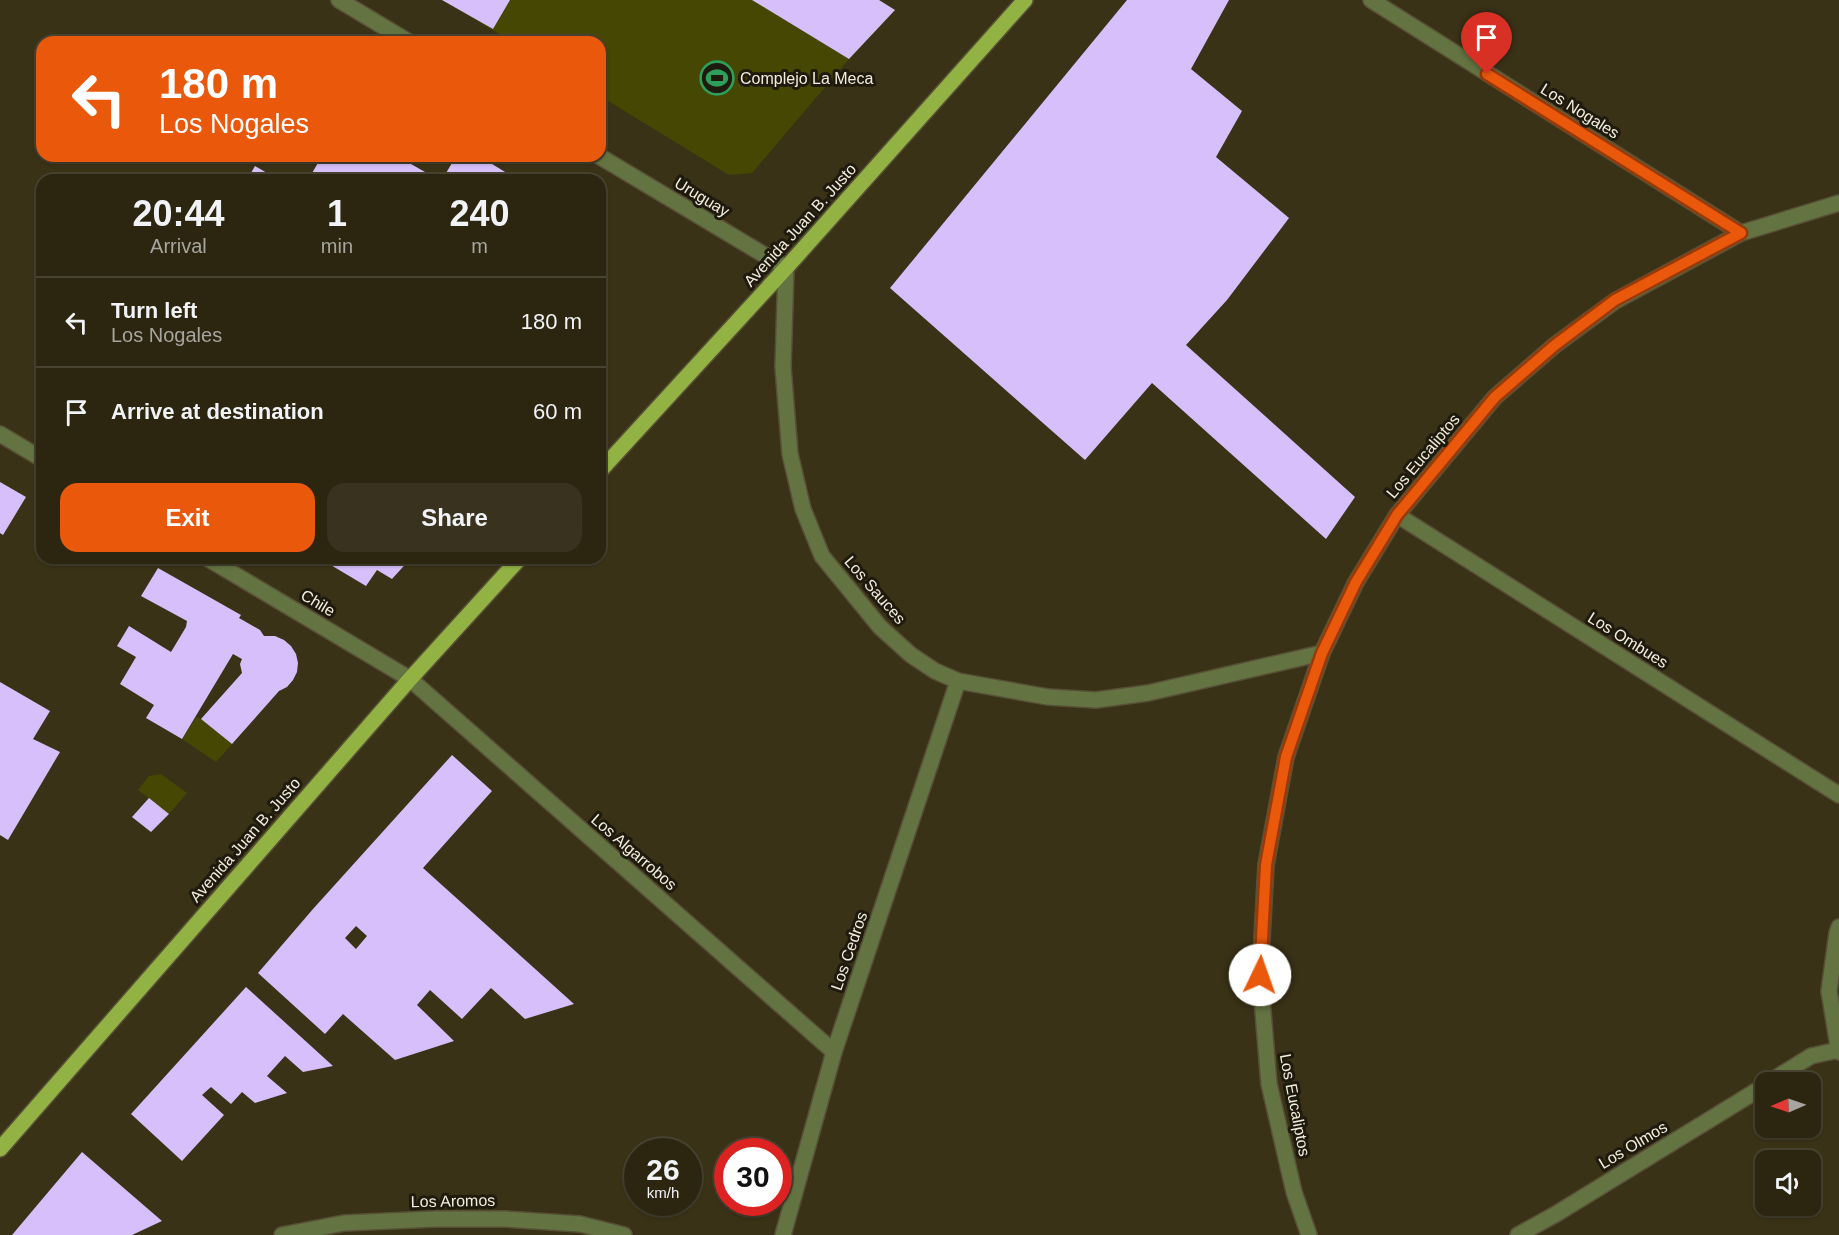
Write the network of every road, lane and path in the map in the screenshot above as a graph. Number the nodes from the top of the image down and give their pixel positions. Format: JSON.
{"nodes":[{"id":1,"x":339,"y":0,"type":"edge"},
{"id":2,"x":1025,"y":0,"type":"edge"},
{"id":3,"x":1371,"y":0,"type":"edge"},
{"id":4,"x":399,"y":36,"type":"edge"},
{"id":5,"x":606,"y":160,"type":"edge"},
{"id":6,"x":1839,"y":203,"type":"edge"},
{"id":7,"x":1741,"y":233,"type":"junction"},
{"id":8,"x":786,"y":268,"type":"junction"},
{"id":9,"x":0,"y":434,"type":"edge"},
{"id":10,"x":36,"y":455,"type":"edge"},
{"id":11,"x":606,"y":464,"type":"edge"},
{"id":12,"x":1397,"y":515,"type":"junction"},
{"id":13,"x":217,"y":564,"type":"edge"},
{"id":14,"x":515,"y":564,"type":"edge"},
{"id":15,"x":1322,"y":653,"type":"junction"},
{"id":16,"x":410,"y":679,"type":"junction"},
{"id":17,"x":958,"y":681,"type":"junction"},
{"id":18,"x":1839,"y":795,"type":"edge"},
{"id":19,"x":1839,"y":927,"type":"edge"},
{"id":20,"x":1838,"y":1051,"type":"edge"},
{"id":21,"x":834,"y":1052,"type":"junction"},
{"id":22,"x":1786,"y":1072,"type":"edge"},
{"id":23,"x":1755,"y":1091,"type":"edge"},
{"id":24,"x":0,"y":1149,"type":"edge"},
{"id":25,"x":282,"y":1235,"type":"edge"},
{"id":26,"x":624,"y":1235,"type":"edge"},
{"id":27,"x":783,"y":1235,"type":"edge"},
{"id":28,"x":1309,"y":1235,"type":"edge"},
{"id":29,"x":1518,"y":1235,"type":"edge"}],
"edges":[{"from":1,"to":4,"type":"street"},
{"from":2,"to":8,"type":"main road","name":"Avenida Juan B. Justo"},
{"from":3,"to":7,"type":"street","name":"Los Nogales"},
{"from":5,"to":8,"type":"street","name":"Uruguay"},
{"from":6,"to":7,"type":"street","name":"Los Eucaliptos"},
{"from":7,"to":12,"type":"street","name":"Los Eucaliptos"},
{"from":8,"to":11,"type":"main road","name":"Avenida Juan B. Justo"},
{"from":8,"to":17,"type":"street","name":"Los Sauces"},
{"from":9,"to":10,"type":"street"},
{"from":12,"to":15,"type":"street","name":"Los Eucaliptos"},
{"from":12,"to":18,"type":"street","name":"Los Ombues"},
{"from":13,"to":16,"type":"street","name":"Chile"},
{"from":14,"to":16,"type":"main road","name":"Avenida Juan B. Justo"},
{"from":15,"to":17,"type":"street","name":"Los Sauces"},
{"from":15,"to":28,"type":"street","name":"Los Eucaliptos"},
{"from":16,"to":21,"type":"street","name":"Los Algarrobos"},
{"from":16,"to":24,"type":"main road","name":"Avenida Juan B. Justo"},
{"from":17,"to":21,"type":"street","name":"Los Cedros"},
{"from":19,"to":20,"type":"street"},
{"from":20,"to":22,"type":"street","name":"Los Olmos"},
{"from":21,"to":27,"type":"street","name":"Los Cedros"},
{"from":23,"to":29,"type":"street","name":"Los Olmos"},
{"from":25,"to":26,"type":"street","name":"Los Aromos"}]}
